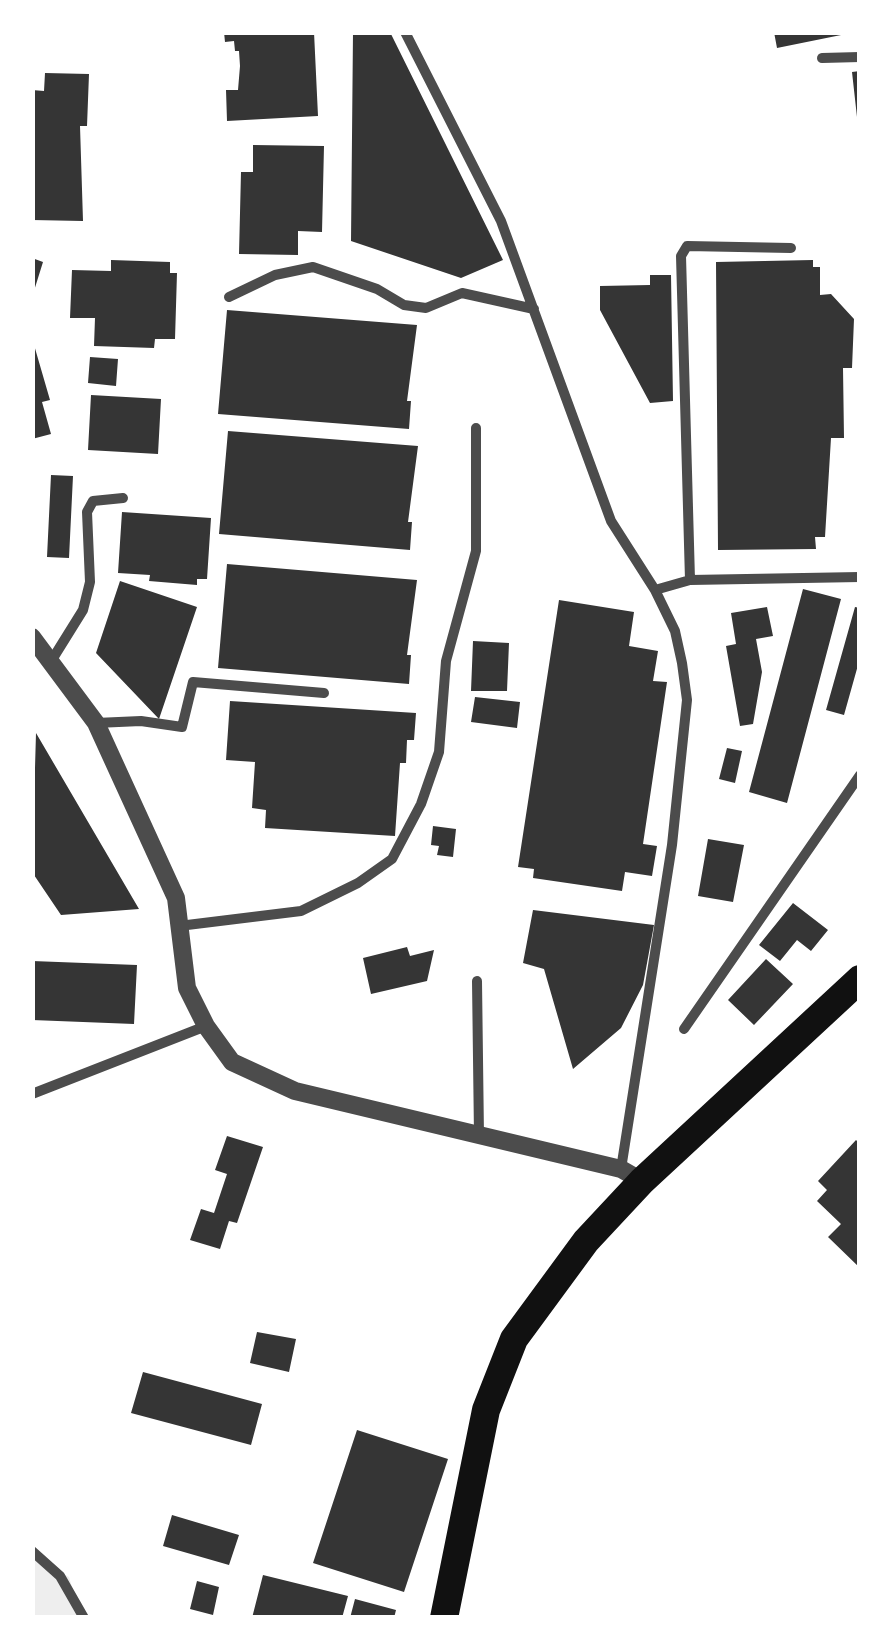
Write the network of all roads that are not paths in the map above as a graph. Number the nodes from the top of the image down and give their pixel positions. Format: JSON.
{"nodes":[{"id":1,"x":405,"y":32,"type":"edge"},
{"id":2,"x":860,"y":56,"type":"edge"},
{"id":3,"x":822,"y":58,"type":"dead end"},
{"id":4,"x":790,"y":248,"type":"dead end"},
{"id":5,"x":229,"y":297,"type":"dead end"},
{"id":6,"x":534,"y":309,"type":"junction"},
{"id":7,"x":476,"y":428,"type":"dead end"},
{"id":8,"x":122,"y":498,"type":"dead end"},
{"id":9,"x":860,"y":577,"type":"edge"},
{"id":10,"x":690,"y":580,"type":"junction"},
{"id":11,"x":655,"y":590,"type":"junction"},
{"id":12,"x":32,"y":637,"type":"edge"},
{"id":13,"x":50,"y":662,"type":"junction"},
{"id":14,"x":324,"y":693,"type":"dead end"},
{"id":15,"x":96,"y":723,"type":"junction"},
{"id":16,"x":860,"y":775,"type":"edge"},
{"id":17,"x":179,"y":926,"type":"junction"},
{"id":18,"x":860,"y":978,"type":"edge"},
{"id":19,"x":477,"y":981,"type":"dead end"},
{"id":20,"x":206,"y":1026,"type":"junction"},
{"id":21,"x":684,"y":1029,"type":"dead end"},
{"id":22,"x":32,"y":1094,"type":"edge"},
{"id":23,"x":479,"y":1137,"type":"junction"},
{"id":24,"x":632,"y":1175,"type":"junction"},
{"id":25,"x":32,"y":1551,"type":"edge"},
{"id":26,"x":84,"y":1618,"type":"edge"},
{"id":27,"x":444,"y":1618,"type":"edge"}],
"edges":[{"from":1,"to":6,"type":"street"},
{"from":2,"to":3,"type":"street"},
{"from":4,"to":10,"type":"street"},
{"from":5,"to":6,"type":"street"},
{"from":6,"to":11,"type":"street"},
{"from":7,"to":17,"type":"street"},
{"from":8,"to":13,"type":"street"},
{"from":9,"to":10,"type":"street"},
{"from":10,"to":11,"type":"street"},
{"from":11,"to":24,"type":"street"},
{"from":12,"to":13,"type":"street"},
{"from":13,"to":15,"type":"street"},
{"from":14,"to":15,"type":"street"},
{"from":15,"to":17,"type":"street"},
{"from":16,"to":21,"type":"street"},
{"from":17,"to":20,"type":"street"},
{"from":18,"to":24,"type":"highway"},
{"from":19,"to":23,"type":"street"},
{"from":20,"to":22,"type":"street"},
{"from":20,"to":23,"type":"street"},
{"from":23,"to":24,"type":"street"},
{"from":24,"to":27,"type":"highway"},
{"from":25,"to":26,"type":"street"}]}
